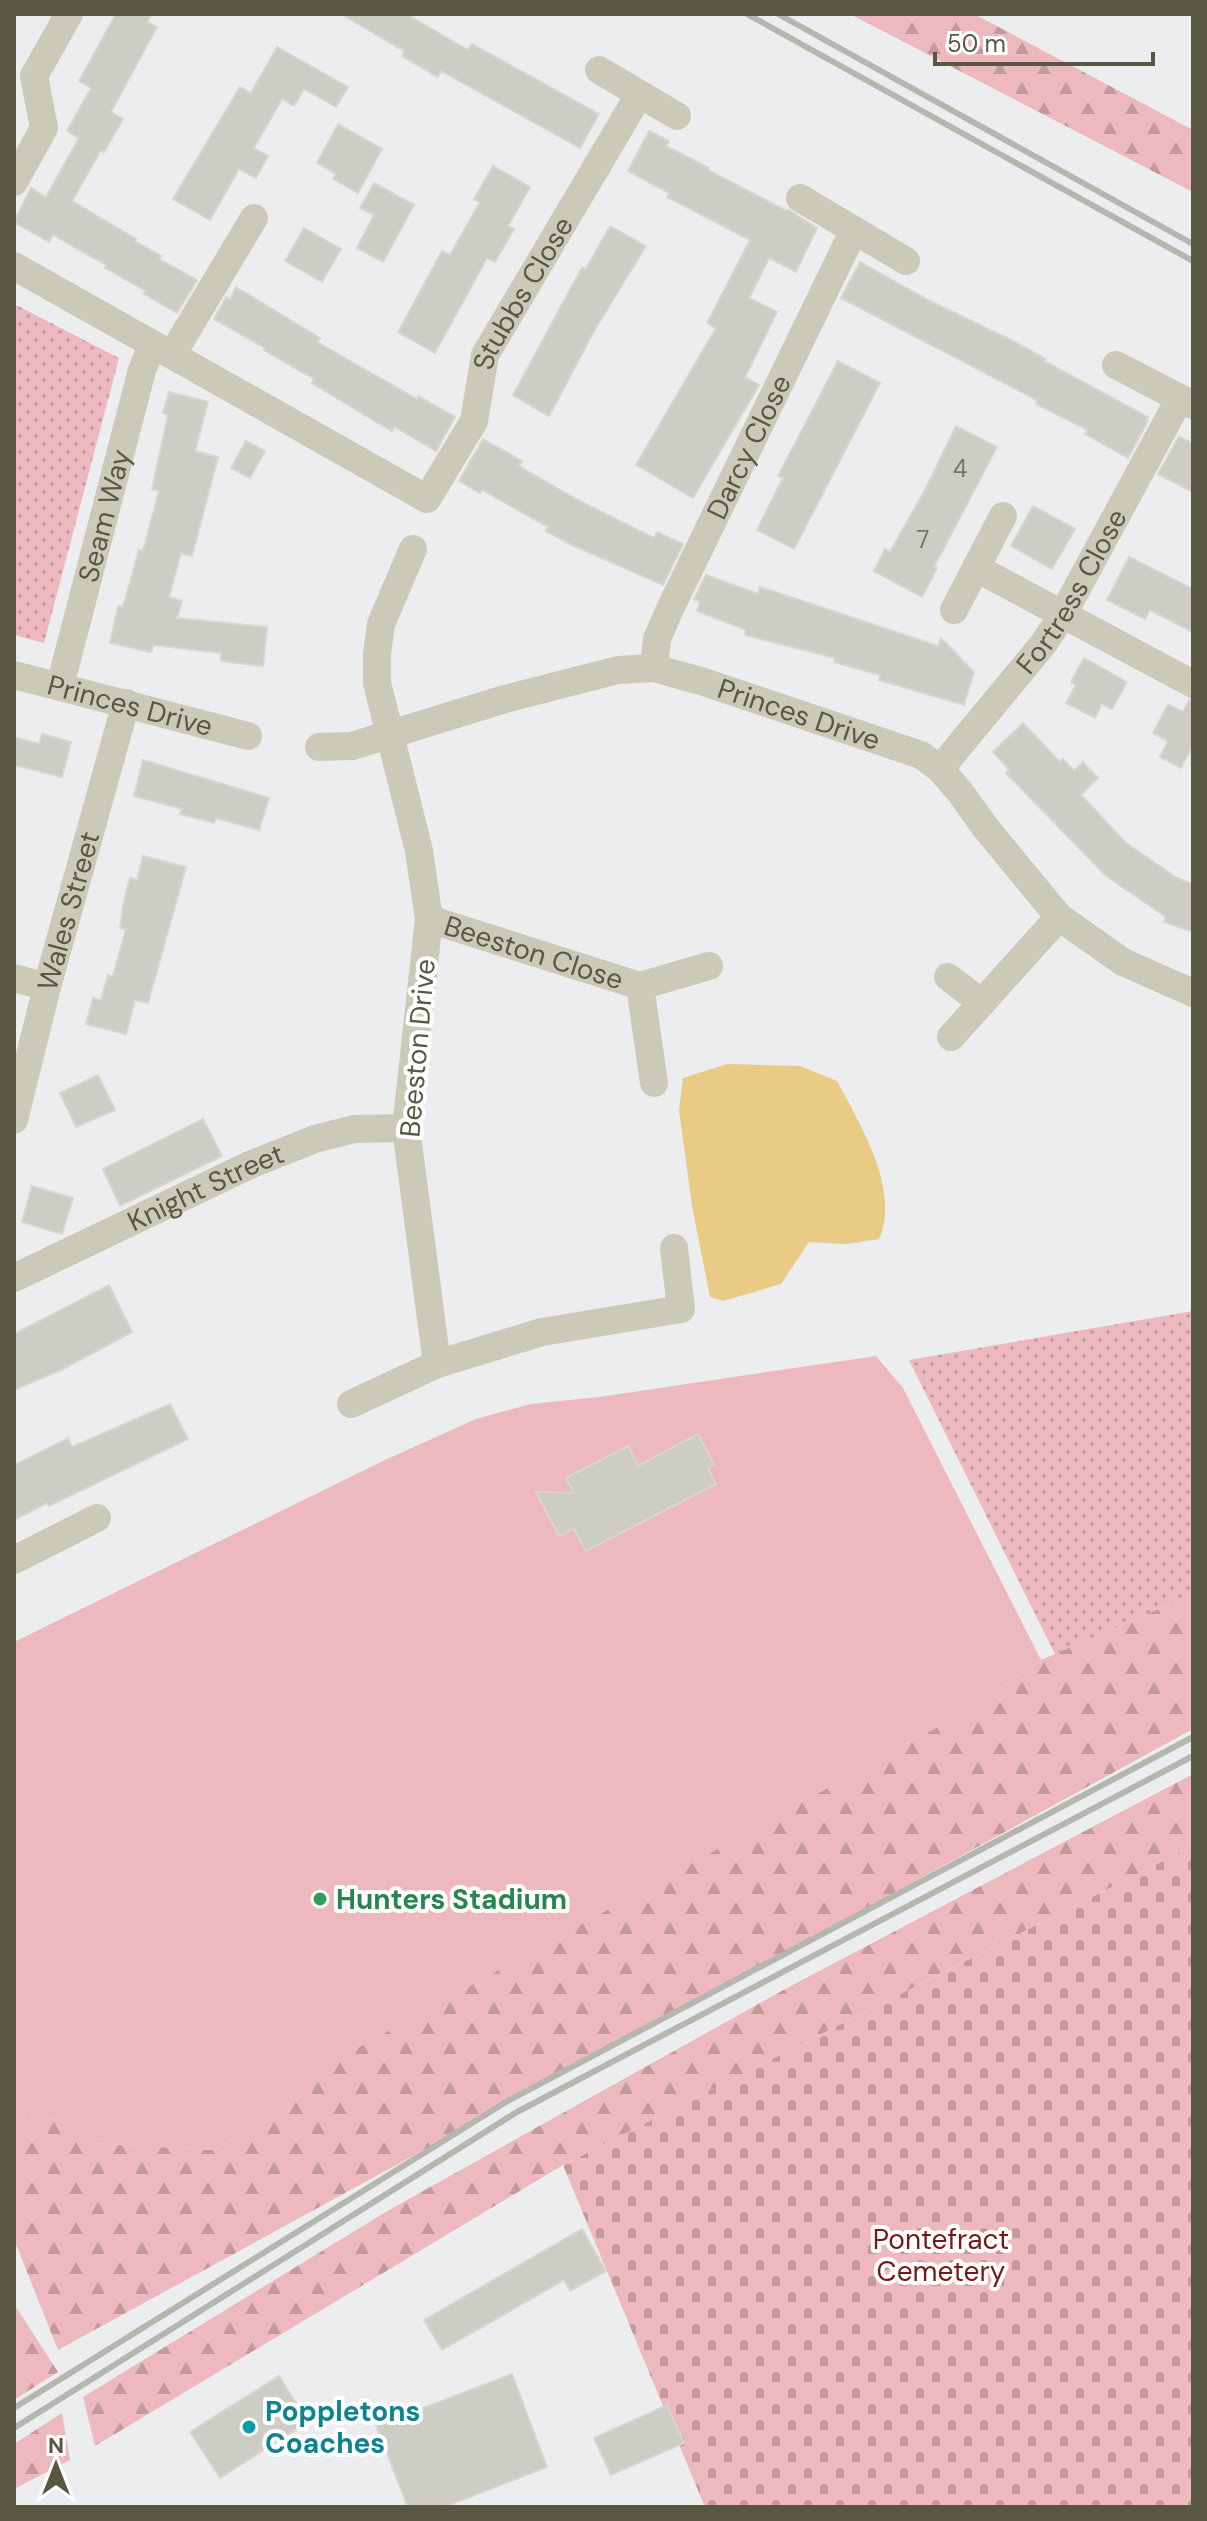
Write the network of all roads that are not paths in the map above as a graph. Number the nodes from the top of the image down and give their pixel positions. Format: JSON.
{"nodes":[{"id":1,"x":69,"y":14,"type":"edge"},
{"id":2,"x":599,"y":70,"type":"dead end"},
{"id":3,"x":639,"y":95,"type":"junction"},
{"id":4,"x":677,"y":116,"type":"dead end"},
{"id":5,"x":14,"y":182,"type":"edge"},
{"id":6,"x":800,"y":198,"type":"dead end"},
{"id":7,"x":254,"y":218,"type":"dead end"},
{"id":8,"x":854,"y":230,"type":"junction"},
{"id":9,"x":906,"y":261,"type":"dead end"},
{"id":10,"x":14,"y":266,"type":"edge"},
{"id":11,"x":162,"y":350,"type":"junction"},
{"id":12,"x":1116,"y":365,"type":"dead end"},
{"id":13,"x":1186,"y":401,"type":"edge"},
{"id":14,"x":1003,"y":516,"type":"dead end"},
{"id":15,"x":413,"y":549,"type":"dead end"},
{"id":16,"x":976,"y":568,"type":"junction"},
{"id":17,"x":954,"y":610,"type":"dead end"},
{"id":18,"x":1062,"y":616,"type":"junction"},
{"id":19,"x":654,"y":668,"type":"junction"},
{"id":20,"x":14,"y":675,"type":"edge"},
{"id":21,"x":1193,"y":684,"type":"edge"},
{"id":22,"x":60,"y":686,"type":"junction"},
{"id":23,"x":126,"y":703,"type":"junction"},
{"id":24,"x":392,"y":734,"type":"junction"},
{"id":25,"x":248,"y":736,"type":"dead end"},
{"id":26,"x":319,"y":747,"type":"dead end"},
{"id":27,"x":940,"y":769,"type":"junction"},
{"id":28,"x":1059,"y":917,"type":"junction"},
{"id":29,"x":429,"y":919,"type":"junction"},
{"id":30,"x":709,"y":966,"type":"dead end"},
{"id":31,"x":948,"y":977,"type":"dead end"},
{"id":32,"x":14,"y":978,"type":"edge"},
{"id":33,"x":640,"y":986,"type":"junction"},
{"id":34,"x":47,"y":987,"type":"junction"},
{"id":35,"x":1193,"y":993,"type":"edge"},
{"id":36,"x":982,"y":1003,"type":"junction"},
{"id":37,"x":951,"y":1037,"type":"dead end"},
{"id":38,"x":654,"y":1083,"type":"dead end"},
{"id":39,"x":14,"y":1120,"type":"edge"},
{"id":40,"x":406,"y":1128,"type":"junction"},
{"id":41,"x":674,"y":1248,"type":"dead end"},
{"id":42,"x":14,"y":1278,"type":"edge"},
{"id":43,"x":437,"y":1364,"type":"junction"},
{"id":44,"x":351,"y":1404,"type":"dead end"},
{"id":45,"x":97,"y":1518,"type":"dead end"},
{"id":46,"x":14,"y":1560,"type":"edge"}],
"edges":[{"from":1,"to":5,"type":"street"},
{"from":2,"to":3,"type":"street"},
{"from":3,"to":4,"type":"street"},
{"from":3,"to":11,"type":"street","name":"Stubbs Close"},
{"from":6,"to":8,"type":"street"},
{"from":7,"to":11,"type":"street","name":"Seam Way"},
{"from":8,"to":9,"type":"street"},
{"from":8,"to":19,"type":"street","name":"Darcy Close"},
{"from":10,"to":11,"type":"street"},
{"from":11,"to":22,"type":"street","name":"Seam Way"},
{"from":12,"to":13,"type":"street","name":"Fortress Close"},
{"from":13,"to":18,"type":"street","name":"Fortress Close"},
{"from":14,"to":16,"type":"street"},
{"from":15,"to":24,"type":"street","name":"Beeston Drive"},
{"from":16,"to":17,"type":"street"},
{"from":16,"to":18,"type":"street"},
{"from":18,"to":21,"type":"street"},
{"from":18,"to":27,"type":"street","name":"Fortress Close"},
{"from":19,"to":24,"type":"street","name":"Princes Drive"},
{"from":19,"to":27,"type":"street","name":"Princes Drive"},
{"from":20,"to":22,"type":"street","name":"Princes Drive"},
{"from":22,"to":23,"type":"street","name":"Princes Drive"},
{"from":23,"to":25,"type":"street","name":"Princes Drive"},
{"from":23,"to":34,"type":"street","name":"Wales Street"},
{"from":24,"to":26,"type":"street","name":"Princes Drive"},
{"from":24,"to":29,"type":"street","name":"Beeston Drive"},
{"from":27,"to":28,"type":"street","name":"Princes Drive"},
{"from":28,"to":35,"type":"street","name":"Princes Drive"},
{"from":28,"to":36,"type":"street"},
{"from":29,"to":33,"type":"street","name":"Beeston Close"},
{"from":29,"to":40,"type":"street","name":"Beeston Drive"},
{"from":30,"to":33,"type":"street","name":"Beeston Close"},
{"from":31,"to":36,"type":"street"},
{"from":32,"to":34,"type":"street"},
{"from":33,"to":38,"type":"street","name":"Beeston Close"},
{"from":34,"to":39,"type":"street","name":"Wales Street"},
{"from":36,"to":37,"type":"street"},
{"from":40,"to":42,"type":"street","name":"Knight Street"},
{"from":40,"to":43,"type":"street","name":"Beeston Drive"},
{"from":41,"to":43,"type":"street"},
{"from":43,"to":44,"type":"street"},
{"from":45,"to":46,"type":"street"}]}
